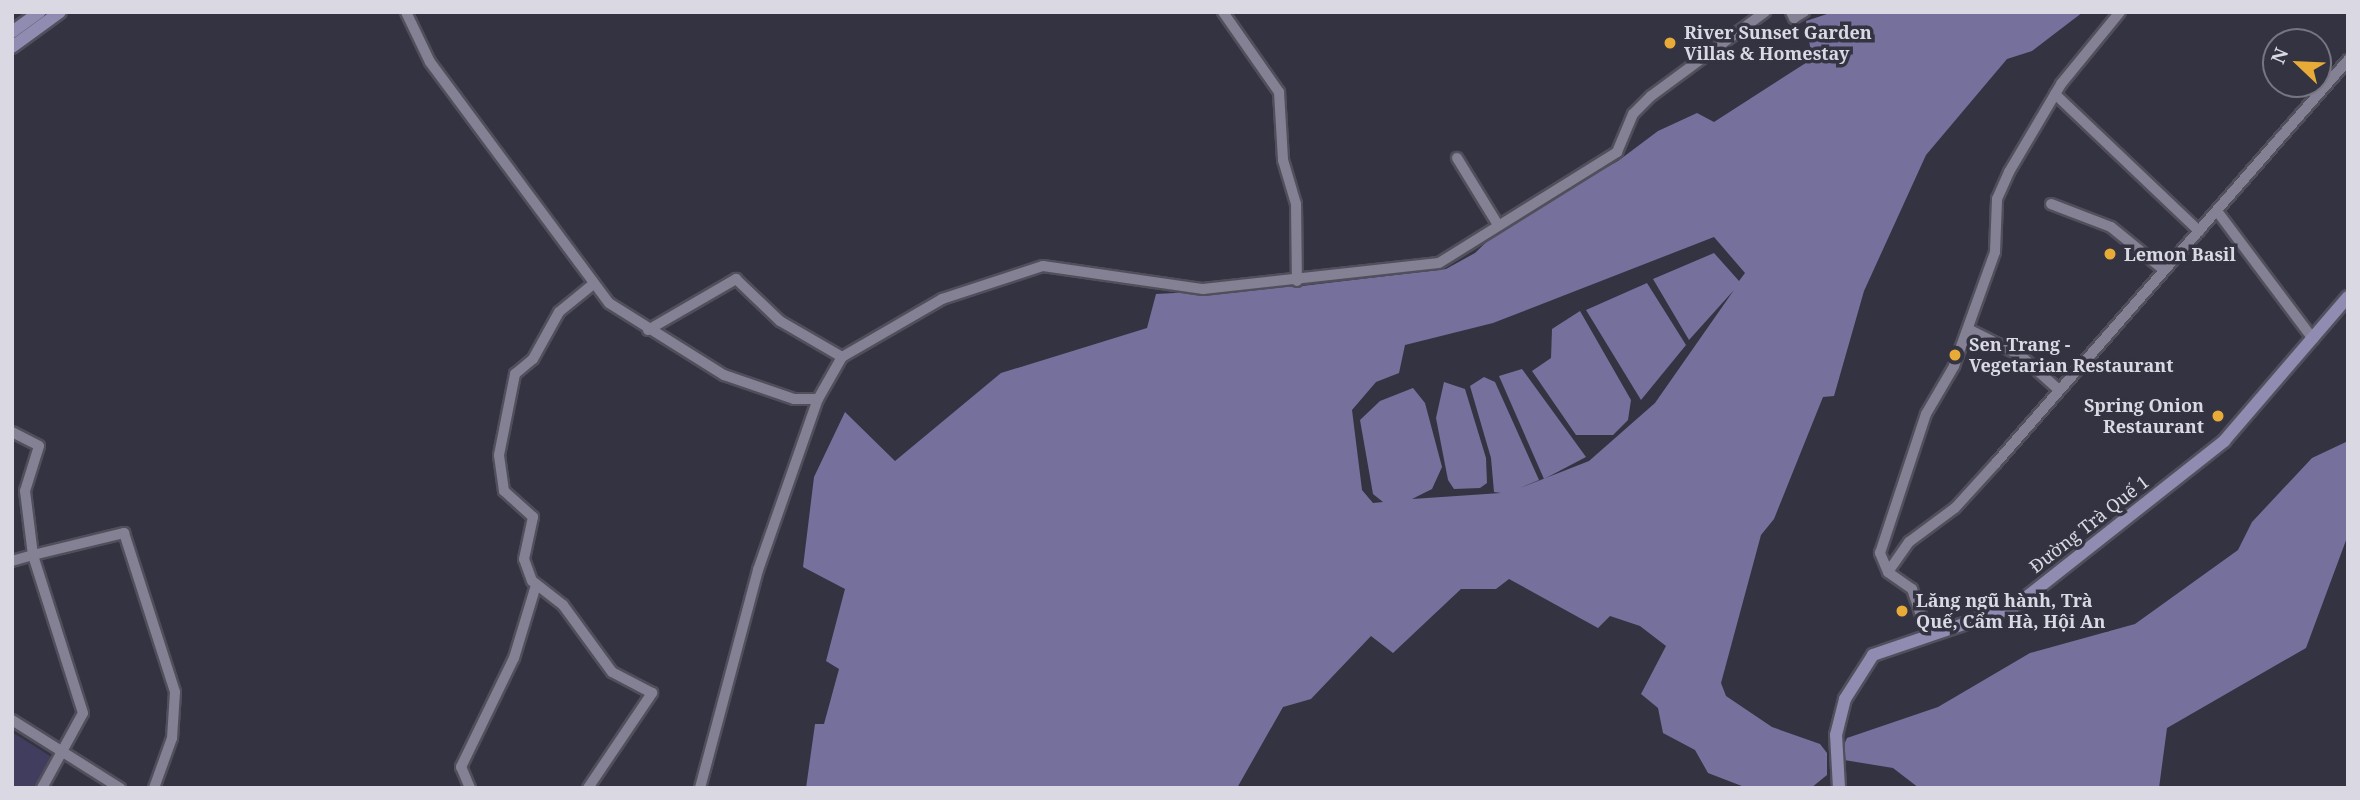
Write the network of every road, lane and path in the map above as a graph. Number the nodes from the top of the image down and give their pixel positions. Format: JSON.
{"nodes":[{"id":1,"x":40,"y":12,"type":"edge"},
{"id":2,"x":60,"y":12,"type":"edge"},
{"id":3,"x":405,"y":12,"type":"edge"},
{"id":4,"x":1223,"y":12,"type":"edge"},
{"id":5,"x":1765,"y":12,"type":"edge"},
{"id":6,"x":1791,"y":12,"type":"edge"},
{"id":7,"x":1804,"y":12,"type":"edge"},
{"id":8,"x":2120,"y":12,"type":"edge"},
{"id":9,"x":12,"y":32,"type":"edge"},
{"id":10,"x":12,"y":47,"type":"edge"},
{"id":11,"x":2348,"y":60,"type":"edge"},
{"id":12,"x":2055,"y":94,"type":"junction"},
{"id":13,"x":1457,"y":158,"type":"dead end"},
{"id":14,"x":2051,"y":204,"type":"dead end"},
{"id":15,"x":2217,"y":211,"type":"junction"},
{"id":16,"x":1498,"y":225,"type":"junction"},
{"id":17,"x":2199,"y":231,"type":"junction"},
{"id":18,"x":2164,"y":270,"type":"junction"},
{"id":19,"x":1297,"y":281,"type":"junction"},
{"id":20,"x":592,"y":285,"type":"junction"},
{"id":21,"x":2348,"y":297,"type":"edge"},
{"id":22,"x":648,"y":330,"type":"junction"},
{"id":23,"x":1968,"y":330,"type":"junction"},
{"id":24,"x":2313,"y":339,"type":"junction"},
{"id":25,"x":842,"y":357,"type":"junction"},
{"id":26,"x":2059,"y":390,"type":"junction"},
{"id":27,"x":818,"y":399,"type":"junction"},
{"id":28,"x":12,"y":432,"type":"edge"},
{"id":29,"x":33,"y":555,"type":"junction"},
{"id":30,"x":12,"y":561,"type":"edge"},
{"id":31,"x":1888,"y":572,"type":"junction"},
{"id":32,"x":536,"y":585,"type":"junction"},
{"id":33,"x":1928,"y":636,"type":"junction"},
{"id":34,"x":12,"y":720,"type":"edge"},
{"id":35,"x":65,"y":753,"type":"junction"},
{"id":36,"x":42,"y":788,"type":"edge"},
{"id":37,"x":120,"y":788,"type":"edge"},
{"id":38,"x":154,"y":788,"type":"edge"},
{"id":39,"x":470,"y":788,"type":"edge"},
{"id":40,"x":588,"y":788,"type":"edge"},
{"id":41,"x":700,"y":788,"type":"edge"},
{"id":42,"x":1839,"y":788,"type":"edge"}],
"edges":[{"from":1,"to":9,"type":"street"},
{"from":2,"to":10,"type":"street"},
{"from":3,"to":20,"type":"street"},
{"from":4,"to":19,"type":"street"},
{"from":5,"to":16,"type":"street"},
{"from":6,"to":7,"type":"street"},
{"from":8,"to":12,"type":"street"},
{"from":11,"to":15,"type":"street"},
{"from":12,"to":17,"type":"street"},
{"from":12,"to":23,"type":"street"},
{"from":13,"to":16,"type":"street"},
{"from":14,"to":18,"type":"street"},
{"from":15,"to":17,"type":"street"},
{"from":15,"to":24,"type":"street"},
{"from":16,"to":19,"type":"street"},
{"from":17,"to":18,"type":"street"},
{"from":18,"to":26,"type":"street"},
{"from":19,"to":25,"type":"street"},
{"from":20,"to":22,"type":"street"},
{"from":20,"to":32,"type":"street"},
{"from":21,"to":24,"type":"street","name":"Đường Trà Quế 1"},
{"from":22,"to":25,"type":"street"},
{"from":22,"to":27,"type":"street"},
{"from":23,"to":26,"type":"street"},
{"from":23,"to":31,"type":"street"},
{"from":24,"to":33,"type":"street","name":"Đường Trà Quế 1"},
{"from":25,"to":27,"type":"street"},
{"from":26,"to":31,"type":"street"},
{"from":27,"to":41,"type":"street"},
{"from":28,"to":29,"type":"street"},
{"from":29,"to":30,"type":"street"},
{"from":29,"to":35,"type":"street"},
{"from":29,"to":38,"type":"street"},
{"from":31,"to":33,"type":"street"},
{"from":32,"to":39,"type":"street"},
{"from":32,"to":40,"type":"street"},
{"from":33,"to":42,"type":"street","name":"Đường Trà Quế 1"},
{"from":34,"to":35,"type":"street"},
{"from":35,"to":36,"type":"street"},
{"from":35,"to":37,"type":"street"}]}
